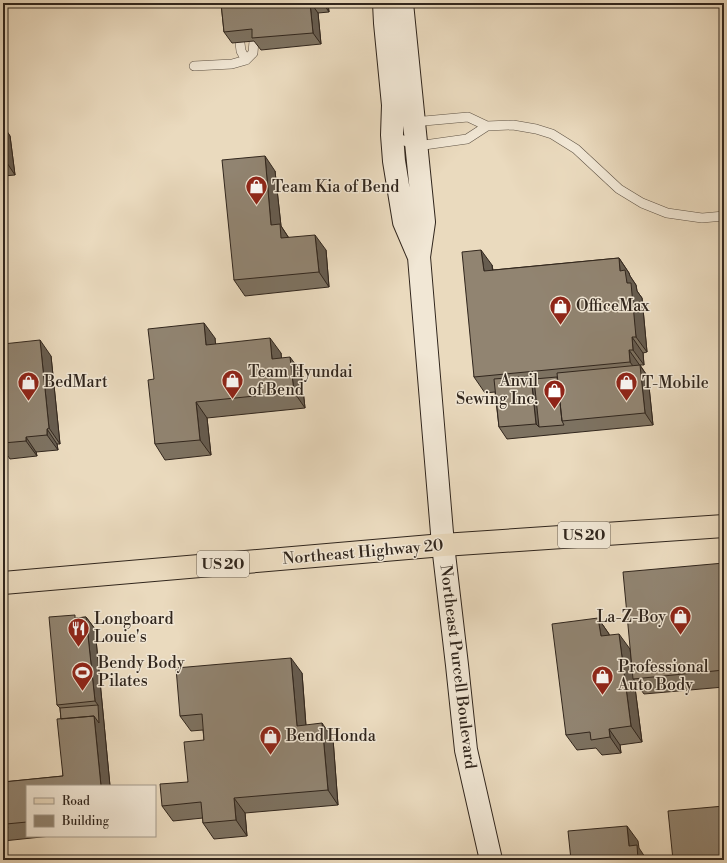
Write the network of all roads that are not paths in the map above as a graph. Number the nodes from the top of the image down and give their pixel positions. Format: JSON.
{"nodes":[{"id":1,"x":384,"y":3,"type":"edge"},
{"id":2,"x":402,"y":3,"type":"edge"},
{"id":3,"x":254,"y":41,"type":"edge"},
{"id":4,"x":240,"y":43,"type":"edge"},
{"id":5,"x":246,"y":60,"type":"junction"},
{"id":6,"x":194,"y":66,"type":"dead end"},
{"id":7,"x":414,"y":121,"type":"junction"},
{"id":8,"x":487,"y":126,"type":"junction"},
{"id":9,"x":392,"y":135,"type":"junction"},
{"id":10,"x":417,"y":146,"type":"junction"},
{"id":11,"x":724,"y":216,"type":"edge"},
{"id":12,"x":419,"y":257,"type":"junction"},
{"id":13,"x":724,"y":526,"type":"edge"},
{"id":14,"x":443,"y":546,"type":"junction"},
{"id":15,"x":3,"y":583,"type":"edge"},
{"id":16,"x":491,"y":860,"type":"edge"}],
"edges":[{"from":1,"to":9,"type":"street","name":"Northeast Purcell Boulevard"},
{"from":2,"to":7,"type":"street","name":"Northeast Purcell Boulevard"},
{"from":3,"to":5,"type":"lane"},
{"from":4,"to":5,"type":"lane"},
{"from":5,"to":6,"type":"lane"},
{"from":7,"to":8,"type":"lane"},
{"from":7,"to":9,"type":"lane"},
{"from":7,"to":10,"type":"street","name":"Northeast Purcell Boulevard"},
{"from":8,"to":10,"type":"lane"},
{"from":8,"to":11,"type":"lane"},
{"from":9,"to":10,"type":"lane"},
{"from":9,"to":12,"type":"street","name":"Northeast Purcell Boulevard"},
{"from":10,"to":12,"type":"street","name":"Northeast Purcell Boulevard"},
{"from":12,"to":14,"type":"street","name":"Northeast Purcell Boulevard"},
{"from":13,"to":14,"type":"main road","name":"Northeast Highway 20","number":"US 20"},
{"from":14,"to":15,"type":"main road","name":"Northeast Highway 20","number":"US 20"},
{"from":14,"to":16,"type":"street","name":"Northeast Purcell Boulevard"}]}
